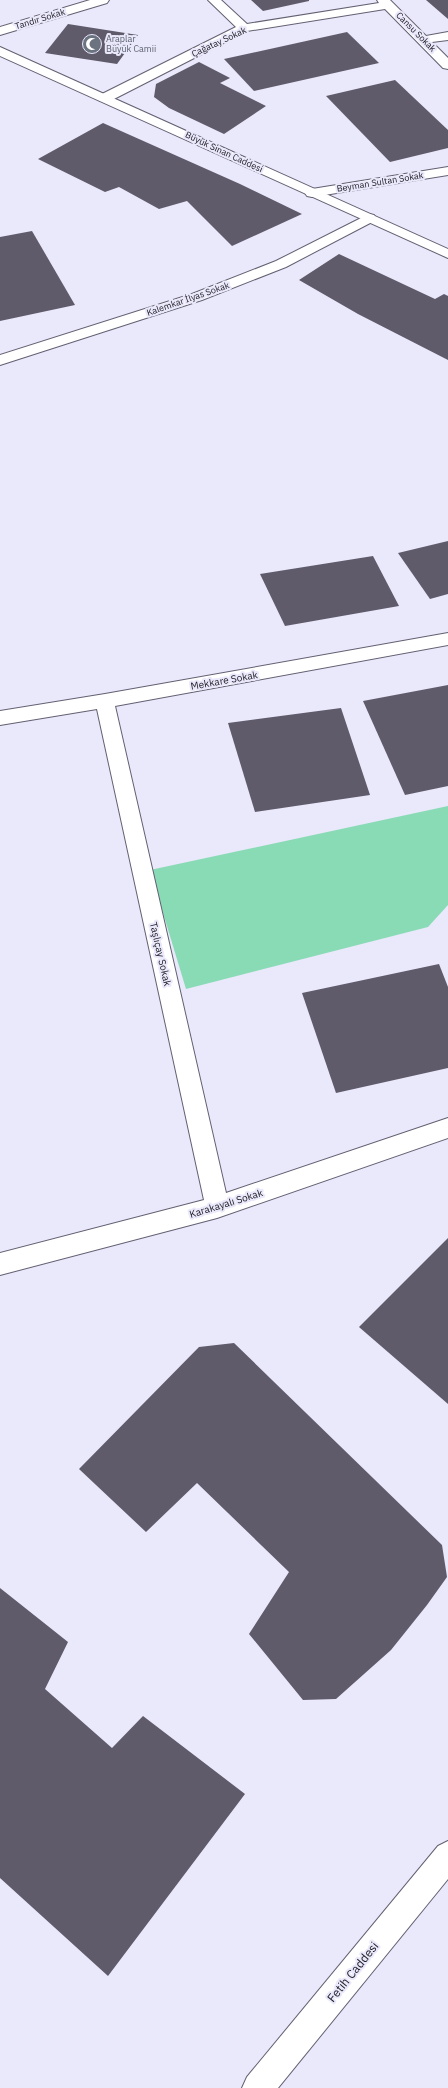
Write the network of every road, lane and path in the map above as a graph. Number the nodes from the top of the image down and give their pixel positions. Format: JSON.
{"nodes":[{"id":1,"x":103,"y":0,"type":"edge"},
{"id":2,"x":214,"y":0,"type":"edge"},
{"id":3,"x":386,"y":2,"type":"edge"},
{"id":4,"x":70,"y":4,"type":"edge"},
{"id":5,"x":244,"y":28,"type":"junction"},
{"id":6,"x":0,"y":31,"type":"edge"},
{"id":7,"x":448,"y":36,"type":"edge"},
{"id":8,"x":424,"y":40,"type":"junction"},
{"id":9,"x":0,"y":51,"type":"edge"},
{"id":10,"x":448,"y":64,"type":"edge"},
{"id":11,"x":105,"y":98,"type":"junction"},
{"id":12,"x":448,"y":171,"type":"edge"},
{"id":13,"x":312,"y":193,"type":"junction"},
{"id":14,"x":369,"y":218,"type":"junction"},
{"id":15,"x":448,"y":254,"type":"edge"},
{"id":16,"x":0,"y":360,"type":"edge"},
{"id":17,"x":448,"y":639,"type":"edge"},
{"id":18,"x":105,"y":701,"type":"junction"},
{"id":19,"x":0,"y":718,"type":"edge"},
{"id":20,"x":448,"y":1128,"type":"edge"},
{"id":21,"x":218,"y":1207,"type":"junction"},
{"id":22,"x":0,"y":1264,"type":"edge"},
{"id":23,"x":448,"y":1856,"type":"edge"},
{"id":24,"x":258,"y":2088,"type":"edge"}],
"edges":[{"from":1,"to":4,"type":"street","name":"Tandır Sokak"},
{"from":2,"to":5,"type":"street"},
{"from":3,"to":5,"type":"street","name":"Çağatay Sokak"},
{"from":3,"to":8,"type":"street","name":"Cansu Sokak"},
{"from":4,"to":6,"type":"street","name":"Tandır Sokak"},
{"from":5,"to":11,"type":"street","name":"Çağatay Sokak"},
{"from":7,"to":8,"type":"street"},
{"from":8,"to":10,"type":"street","name":"Cansu Sokak"},
{"from":9,"to":11,"type":"street","name":"Büyük Sinan Caddesi"},
{"from":11,"to":13,"type":"street","name":"Büyük Sinan Caddesi"},
{"from":12,"to":13,"type":"street","name":"Beyman Sultan Sokak"},
{"from":13,"to":14,"type":"street","name":"Büyük Sinan Caddesi"},
{"from":14,"to":15,"type":"street","name":"Büyük Sinan Caddesi"},
{"from":14,"to":16,"type":"street","name":"Kalemkar İlyas Sokak"},
{"from":17,"to":18,"type":"street","name":"Mekkare Sokak"},
{"from":18,"to":19,"type":"street","name":"Mekkare Sokak"},
{"from":18,"to":21,"type":"street","name":"Taşlıçay Sokak"},
{"from":20,"to":21,"type":"street","name":"Karakayalı Sokak"},
{"from":21,"to":22,"type":"street","name":"Karakayalı Sokak"},
{"from":23,"to":24,"type":"street","name":"Fetih Caddesi"}]}
